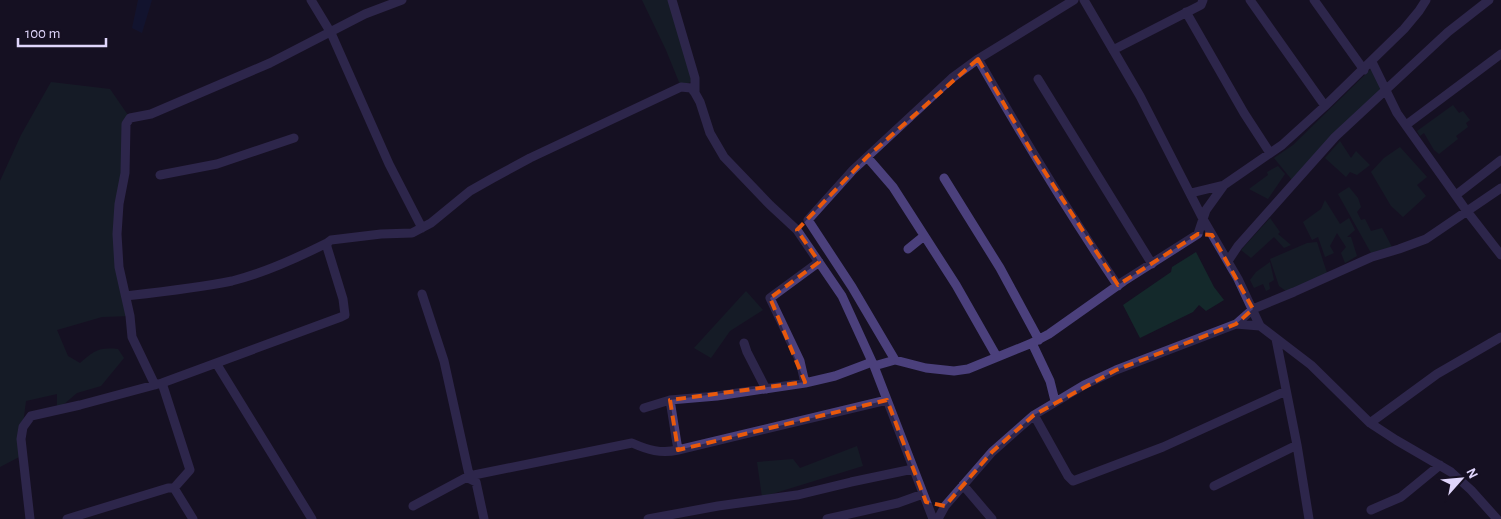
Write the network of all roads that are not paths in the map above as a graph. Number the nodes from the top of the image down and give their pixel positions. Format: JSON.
{"nodes":[{"id":1,"x":311,"y":0,"type":"edge"},
{"id":2,"x":402,"y":0,"type":"edge"},
{"id":3,"x":672,"y":0,"type":"edge"},
{"id":4,"x":1074,"y":0,"type":"edge"},
{"id":5,"x":1084,"y":0,"type":"edge"},
{"id":6,"x":1203,"y":0,"type":"edge"},
{"id":7,"x":1250,"y":0,"type":"edge"},
{"id":8,"x":1314,"y":0,"type":"edge"},
{"id":9,"x":1426,"y":0,"type":"edge"},
{"id":10,"x":1489,"y":0,"type":"edge"},
{"id":11,"x":1186,"y":12,"type":"junction"},
{"id":12,"x":331,"y":33,"type":"junction"},
{"id":13,"x":1113,"y":50,"type":"junction"},
{"id":14,"x":1501,"y":54,"type":"edge"},
{"id":15,"x":978,"y":59,"type":"junction"},
{"id":16,"x":1372,"y":62,"type":"junction"},
{"id":17,"x":1364,"y":70,"type":"junction"},
{"id":18,"x":695,"y":78,"type":"junction"},
{"id":19,"x":1038,"y":80,"type":"dead end"},
{"id":20,"x":685,"y":86,"type":"junction"},
{"id":21,"x":1387,"y":90,"type":"junction"},
{"id":22,"x":695,"y":93,"type":"junction"},
{"id":23,"x":1325,"y":106,"type":"junction"},
{"id":24,"x":1406,"y":125,"type":"junction"},
{"id":25,"x":294,"y":138,"type":"dead end"},
{"id":26,"x":1270,"y":153,"type":"junction"},
{"id":27,"x":867,"y":157,"type":"junction"},
{"id":28,"x":1501,"y":160,"type":"edge"},
{"id":29,"x":160,"y":175,"type":"dead end"},
{"id":30,"x":944,"y":178,"type":"dead end"},
{"id":31,"x":1224,"y":185,"type":"junction"},
{"id":32,"x":1501,"y":188,"type":"edge"},
{"id":33,"x":1191,"y":193,"type":"junction"},
{"id":34,"x":1456,"y":196,"type":"junction"},
{"id":35,"x":1466,"y":210,"type":"junction"},
{"id":36,"x":1203,"y":219,"type":"junction"},
{"id":37,"x":808,"y":220,"type":"junction"},
{"id":38,"x":422,"y":228,"type":"junction"},
{"id":39,"x":797,"y":230,"type":"junction"},
{"id":40,"x":1198,"y":234,"type":"junction"},
{"id":41,"x":1212,"y":234,"type":"junction"},
{"id":42,"x":924,"y":236,"type":"junction"},
{"id":43,"x":327,"y":242,"type":"junction"},
{"id":44,"x":908,"y":249,"type":"dead end"},
{"id":45,"x":1501,"y":255,"type":"edge"},
{"id":46,"x":1228,"y":261,"type":"junction"},
{"id":47,"x":819,"y":262,"type":"junction"},
{"id":48,"x":1152,"y":264,"type":"junction"},
{"id":49,"x":1118,"y":286,"type":"junction"},
{"id":50,"x":422,"y":294,"type":"dead end"},
{"id":51,"x":126,"y":296,"type":"junction"},
{"id":52,"x":1252,"y":309,"type":"junction"},
{"id":53,"x":1236,"y":324,"type":"junction"},
{"id":54,"x":1260,"y":326,"type":"junction"},
{"id":55,"x":1501,"y":337,"type":"edge"},
{"id":56,"x":1276,"y":340,"type":"junction"},
{"id":57,"x":1036,"y":342,"type":"junction"},
{"id":58,"x":744,"y":343,"type":"dead end"},
{"id":59,"x":997,"y":357,"type":"junction"},
{"id":60,"x":895,"y":360,"type":"junction"},
{"id":61,"x":216,"y":363,"type":"junction"},
{"id":62,"x":873,"y":364,"type":"junction"},
{"id":63,"x":805,"y":383,"type":"junction"},
{"id":64,"x":158,"y":384,"type":"junction"},
{"id":65,"x":766,"y":389,"type":"junction"},
{"id":66,"x":1286,"y":390,"type":"junction"},
{"id":67,"x":670,"y":400,"type":"junction"},
{"id":68,"x":887,"y":400,"type":"junction"},
{"id":69,"x":1055,"y":401,"type":"junction"},
{"id":70,"x":644,"y":408,"type":"dead end"},
{"id":71,"x":1034,"y":414,"type":"junction"},
{"id":72,"x":1370,"y":423,"type":"junction"},
{"id":73,"x":1297,"y":445,"type":"junction"},
{"id":74,"x":678,"y":450,"type":"junction"},
{"id":75,"x":1440,"y":464,"type":"junction"},
{"id":76,"x":913,"y":469,"type":"junction"},
{"id":77,"x":469,"y":476,"type":"junction"},
{"id":78,"x":964,"y":485,"type":"junction"},
{"id":79,"x":1214,"y":486,"type":"dead end"},
{"id":80,"x":174,"y":488,"type":"junction"},
{"id":81,"x":924,"y":498,"type":"junction"},
{"id":82,"x":413,"y":506,"type":"dead end"},
{"id":83,"x":945,"y":506,"type":"junction"},
{"id":84,"x":1371,"y":510,"type":"dead end"},
{"id":85,"x":30,"y":519,"type":"edge"},
{"id":86,"x":67,"y":519,"type":"edge"},
{"id":87,"x":193,"y":519,"type":"edge"},
{"id":88,"x":312,"y":519,"type":"edge"},
{"id":89,"x":484,"y":519,"type":"edge"},
{"id":90,"x":648,"y":519,"type":"edge"},
{"id":91,"x":827,"y":519,"type":"edge"},
{"id":92,"x":933,"y":519,"type":"edge"},
{"id":93,"x":938,"y":519,"type":"edge"},
{"id":94,"x":992,"y":519,"type":"edge"},
{"id":95,"x":1309,"y":519,"type":"edge"},
{"id":96,"x":1497,"y":519,"type":"edge"}],
"edges":[{"from":1,"to":12,"type":"street"},
{"from":2,"to":12,"type":"street"},
{"from":3,"to":18,"type":"street"},
{"from":4,"to":15,"type":"street"},
{"from":5,"to":13,"type":"street"},
{"from":6,"to":11,"type":"street"},
{"from":7,"to":23,"type":"street"},
{"from":8,"to":17,"type":"street"},
{"from":9,"to":16,"type":"street"},
{"from":10,"to":21,"type":"street"},
{"from":11,"to":13,"type":"street"},
{"from":11,"to":26,"type":"street"},
{"from":12,"to":38,"type":"street"},
{"from":12,"to":51,"type":"street"},
{"from":13,"to":33,"type":"street"},
{"from":14,"to":24,"type":"street"},
{"from":15,"to":27,"type":"street"},
{"from":15,"to":49,"type":"street"},
{"from":16,"to":17,"type":"street"},
{"from":16,"to":21,"type":"street"},
{"from":17,"to":23,"type":"street"},
{"from":18,"to":20,"type":"street"},
{"from":18,"to":22,"type":"street"},
{"from":19,"to":48,"type":"street"},
{"from":20,"to":22,"type":"street"},
{"from":20,"to":38,"type":"street"},
{"from":21,"to":24,"type":"street"},
{"from":21,"to":46,"type":"street"},
{"from":22,"to":39,"type":"street"},
{"from":23,"to":26,"type":"street"},
{"from":24,"to":34,"type":"street"},
{"from":25,"to":29,"type":"street"},
{"from":26,"to":31,"type":"street"},
{"from":27,"to":37,"type":"street"},
{"from":27,"to":42,"type":"street"},
{"from":28,"to":34,"type":"street"},
{"from":30,"to":57,"type":"street"},
{"from":31,"to":33,"type":"street"},
{"from":31,"to":36,"type":"street"},
{"from":32,"to":35,"type":"street"},
{"from":33,"to":36,"type":"street"},
{"from":34,"to":35,"type":"street"},
{"from":35,"to":45,"type":"street"},
{"from":35,"to":52,"type":"street"},
{"from":36,"to":40,"type":"street"},
{"from":36,"to":41,"type":"street"},
{"from":37,"to":39,"type":"street"},
{"from":37,"to":60,"type":"street"},
{"from":38,"to":43,"type":"street"},
{"from":39,"to":47,"type":"street"},
{"from":40,"to":41,"type":"street"},
{"from":40,"to":48,"type":"street"},
{"from":41,"to":46,"type":"street"},
{"from":42,"to":44,"type":"street"},
{"from":42,"to":59,"type":"street"},
{"from":43,"to":51,"type":"street"},
{"from":43,"to":61,"type":"street"},
{"from":46,"to":52,"type":"street"},
{"from":47,"to":62,"type":"street"},
{"from":47,"to":63,"type":"street"},
{"from":48,"to":49,"type":"street"},
{"from":49,"to":57,"type":"street"},
{"from":50,"to":77,"type":"street"},
{"from":51,"to":64,"type":"street"},
{"from":52,"to":53,"type":"street"},
{"from":52,"to":54,"type":"street"},
{"from":53,"to":54,"type":"street"},
{"from":53,"to":69,"type":"street"},
{"from":54,"to":56,"type":"street"},
{"from":55,"to":72,"type":"street"},
{"from":56,"to":66,"type":"street"},
{"from":56,"to":72,"type":"street"},
{"from":57,"to":59,"type":"street"},
{"from":57,"to":69,"type":"street"},
{"from":58,"to":65,"type":"street"},
{"from":59,"to":60,"type":"street"},
{"from":60,"to":62,"type":"street"},
{"from":61,"to":64,"type":"street"},
{"from":61,"to":88,"type":"street"},
{"from":62,"to":63,"type":"street"},
{"from":62,"to":68,"type":"street"},
{"from":63,"to":65,"type":"street"},
{"from":64,"to":80,"type":"street"},
{"from":64,"to":85,"type":"street"},
{"from":65,"to":67,"type":"street"},
{"from":66,"to":71,"type":"street"},
{"from":66,"to":73,"type":"street"},
{"from":67,"to":70,"type":"street"},
{"from":67,"to":74,"type":"street"},
{"from":68,"to":74,"type":"street"},
{"from":68,"to":76,"type":"street"},
{"from":69,"to":71,"type":"street"},
{"from":71,"to":78,"type":"street"},
{"from":72,"to":75,"type":"street"},
{"from":73,"to":79,"type":"street"},
{"from":73,"to":95,"type":"street"},
{"from":74,"to":77,"type":"street"},
{"from":75,"to":84,"type":"street"},
{"from":75,"to":96,"type":"street"},
{"from":76,"to":81,"type":"street"},
{"from":76,"to":90,"type":"street"},
{"from":77,"to":82,"type":"street"},
{"from":77,"to":89,"type":"street"},
{"from":78,"to":83,"type":"street"},
{"from":78,"to":94,"type":"street"},
{"from":80,"to":86,"type":"street"},
{"from":80,"to":87,"type":"street"},
{"from":81,"to":83,"type":"street"},
{"from":81,"to":91,"type":"street"},
{"from":81,"to":92,"type":"street"},
{"from":83,"to":93,"type":"street"}]}
